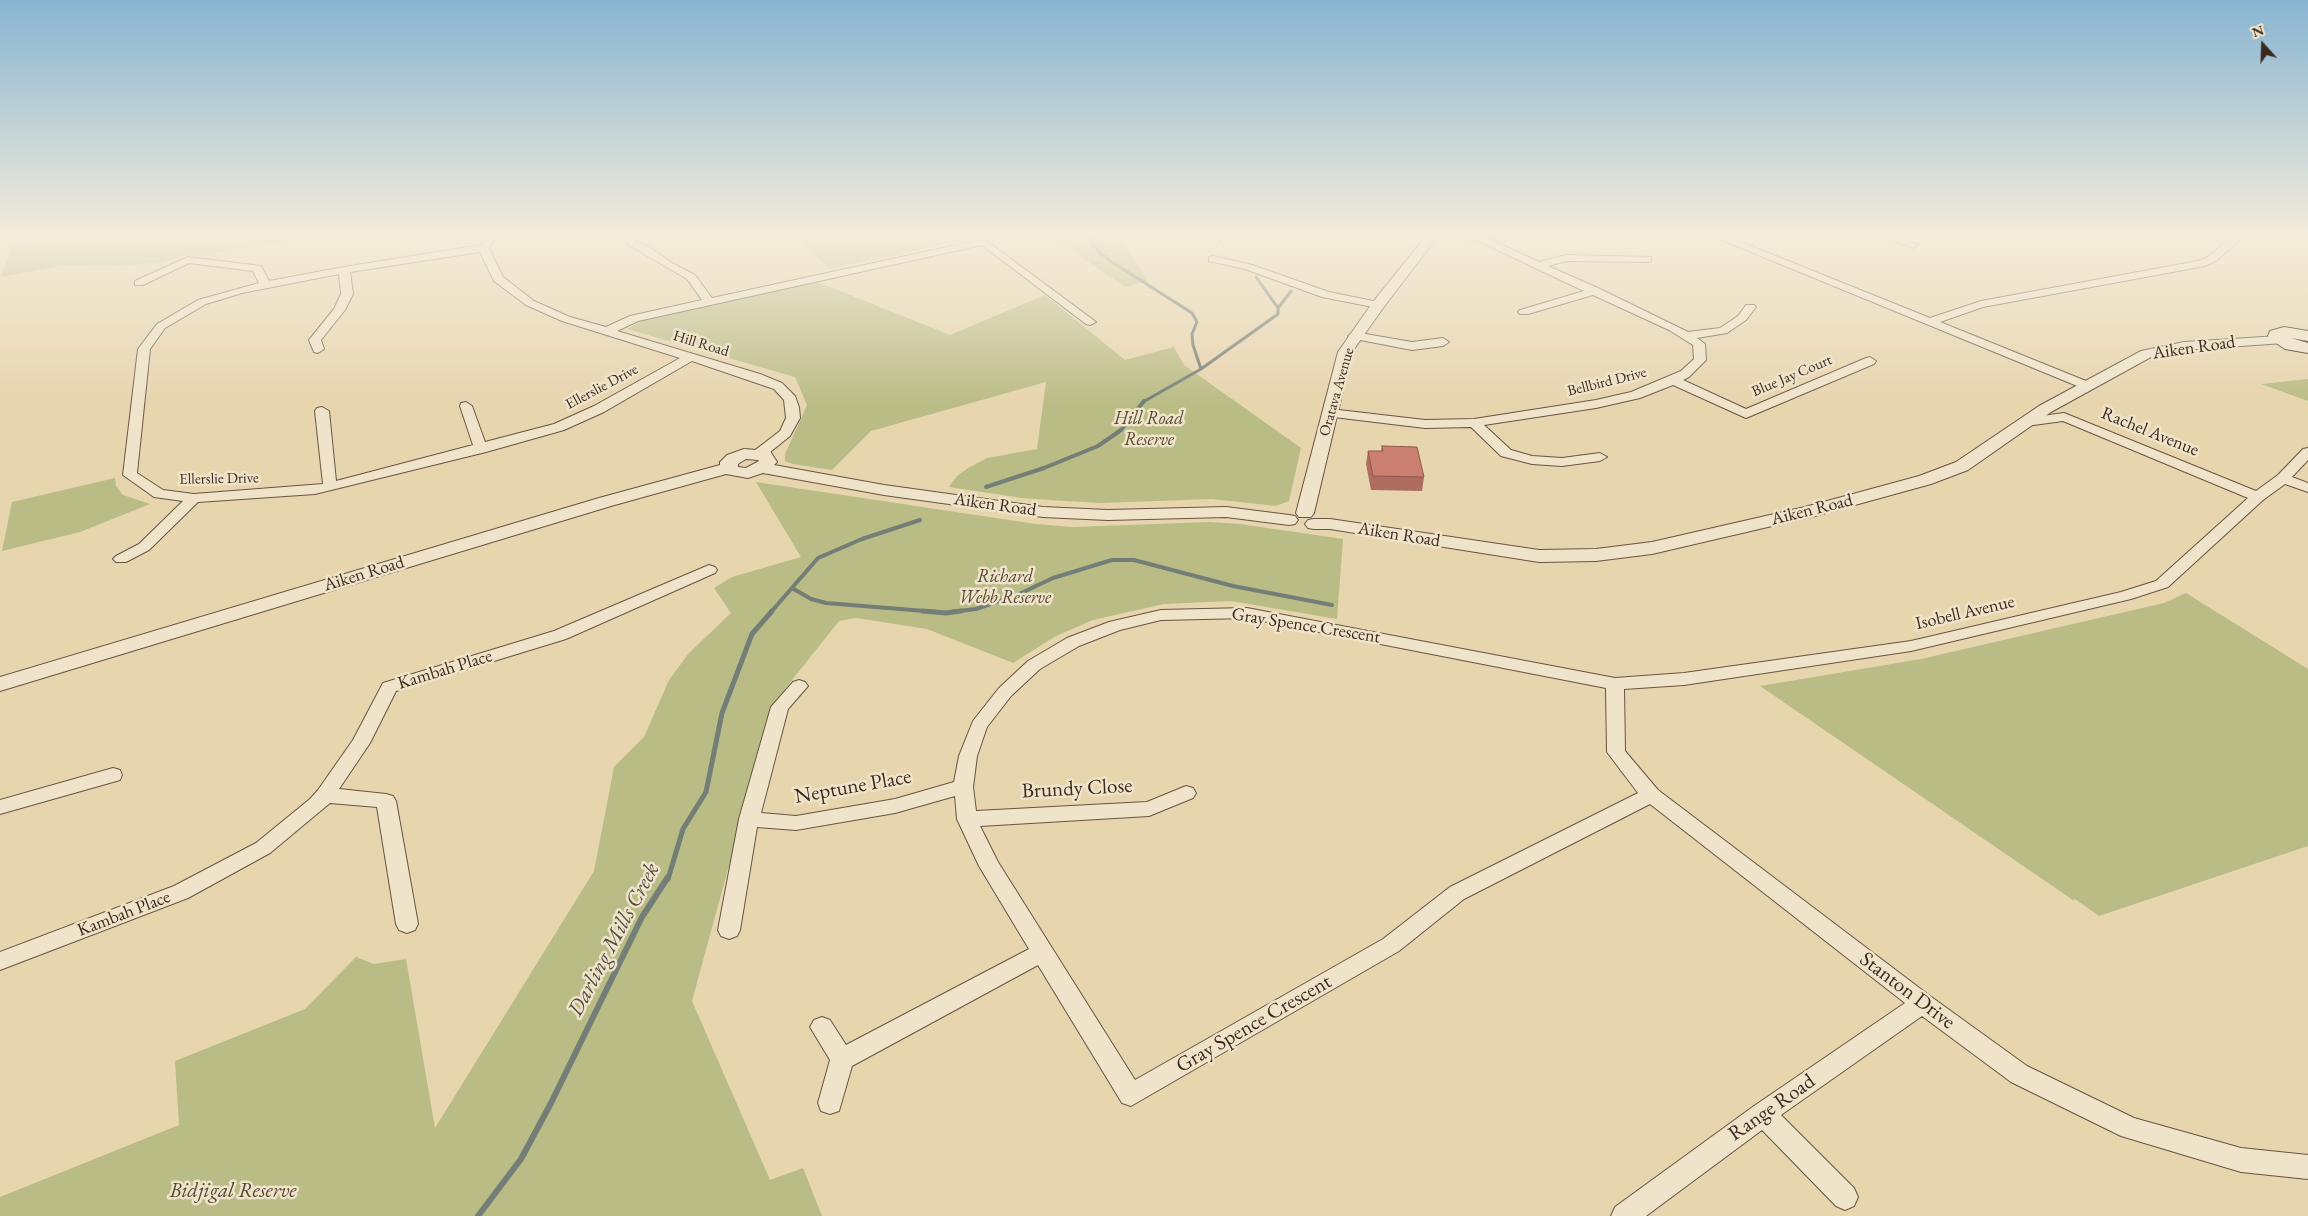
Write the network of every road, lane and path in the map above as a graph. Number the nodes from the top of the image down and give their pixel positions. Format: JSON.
{"nodes":[{"id":1,"x":237,"y":293,"type":"edge"},
{"id":2,"x":347,"y":293,"type":"edge"},
{"id":3,"x":516,"y":293,"type":"edge"},
{"id":4,"x":704,"y":293,"type":"edge"},
{"id":5,"x":743,"y":293,"type":"edge"},
{"id":6,"x":1051,"y":293,"type":"edge"},
{"id":7,"x":1320,"y":293,"type":"edge"},
{"id":8,"x":1388,"y":293,"type":"edge"},
{"id":9,"x":1590,"y":293,"type":"edge"},
{"id":10,"x":1599,"y":293,"type":"edge"},
{"id":11,"x":1857,"y":293,"type":"edge"},
{"id":12,"x":2044,"y":293,"type":"edge"},
{"id":13,"x":709,"y":300,"type":"junction"},
{"id":14,"x":1378,"y":305,"type":"junction"},
{"id":15,"x":1750,"y":307,"type":"dead end"},
{"id":16,"x":1524,"y":312,"type":"dead end"},
{"id":17,"x":1090,"y":322,"type":"dead end"},
{"id":18,"x":1930,"y":322,"type":"junction"},
{"id":19,"x":608,"y":331,"type":"junction"},
{"id":20,"x":1354,"y":336,"type":"junction"},
{"id":21,"x":1686,"y":336,"type":"junction"},
{"id":22,"x":2307,"y":339,"type":"edge"},
{"id":23,"x":2279,"y":340,"type":"joint"},
{"id":24,"x":1443,"y":342,"type":"dead end"},
{"id":25,"x":318,"y":349,"type":"dead end"},
{"id":26,"x":689,"y":358,"type":"junction"},
{"id":27,"x":1870,"y":361,"type":"dead end"},
{"id":28,"x":1673,"y":380,"type":"junction"},
{"id":29,"x":2087,"y":386,"type":"junction"},
{"id":30,"x":466,"y":406,"type":"dead end"},
{"id":31,"x":322,"y":411,"type":"dead end"},
{"id":32,"x":1330,"y":413,"type":"junction"},
{"id":33,"x":2026,"y":422,"type":"junction"},
{"id":34,"x":1474,"y":424,"type":"junction"},
{"id":35,"x":481,"y":449,"type":"junction"},
{"id":36,"x":2308,"y":452,"type":"edge"},
{"id":37,"x":1600,"y":457,"type":"dead end"},
{"id":38,"x":760,"y":461,"type":"junction"},
{"id":39,"x":2283,"y":478,"type":"junction"},
{"id":40,"x":330,"y":487,"type":"junction"},
{"id":41,"x":2308,"y":488,"type":"edge"},
{"id":42,"x":2258,"y":497,"type":"junction"},
{"id":43,"x":194,"y":498,"type":"junction"},
{"id":44,"x":1303,"y":519,"type":"junction"},
{"id":45,"x":121,"y":559,"type":"dead end"},
{"id":46,"x":709,"y":570,"type":"dead end"},
{"id":47,"x":0,"y":684,"type":"edge"},
{"id":48,"x":1615,"y":684,"type":"junction"},
{"id":49,"x":799,"y":686,"type":"dead end"},
{"id":50,"x":113,"y":775,"type":"dead end"},
{"id":51,"x":963,"y":787,"type":"junction"},
{"id":52,"x":1186,"y":793,"type":"dead end"},
{"id":53,"x":1651,"y":795,"type":"junction"},
{"id":54,"x":325,"y":796,"type":"junction"},
{"id":55,"x":0,"y":806,"type":"edge"},
{"id":56,"x":749,"y":819,"type":"junction"},
{"id":57,"x":967,"y":819,"type":"junction"},
{"id":58,"x":407,"y":924,"type":"dead end"},
{"id":59,"x":728,"y":930,"type":"dead end"},
{"id":60,"x":1042,"y":952,"type":"junction"},
{"id":61,"x":0,"y":960,"type":"edge"},
{"id":62,"x":1922,"y":1003,"type":"junction"},
{"id":63,"x":822,"y":1027,"type":"dead end"},
{"id":64,"x":842,"y":1060,"type":"junction"},
{"id":65,"x":830,"y":1103,"type":"dead end"},
{"id":66,"x":1763,"y":1114,"type":"junction"},
{"id":67,"x":2308,"y":1167,"type":"edge"},
{"id":68,"x":1844,"y":1197,"type":"dead end"},
{"id":69,"x":1624,"y":1216,"type":"edge"}],
"edges":[{"from":1,"to":43,"type":"street","name":"Ellerslie Drive"},
{"from":2,"to":25,"type":"street"},
{"from":3,"to":19,"type":"street","name":"Hill Road"},
{"from":4,"to":13,"type":"street"},
{"from":5,"to":13,"type":"street"},
{"from":6,"to":17,"type":"street"},
{"from":7,"to":14,"type":"street"},
{"from":8,"to":14,"type":"street","name":"Oratava Avenue"},
{"from":9,"to":16,"type":"street"},
{"from":10,"to":21,"type":"street","name":"Bellbird Drive"},
{"from":11,"to":18,"type":"street"},
{"from":12,"to":18,"type":"street"},
{"from":13,"to":19,"type":"street"},
{"from":14,"to":20,"type":"street","name":"Oratava Avenue"},
{"from":15,"to":21,"type":"street"},
{"from":18,"to":29,"type":"street"},
{"from":19,"to":26,"type":"street","name":"Hill Road"},
{"from":20,"to":24,"type":"street"},
{"from":20,"to":32,"type":"street","name":"Oratava Avenue"},
{"from":21,"to":28,"type":"street","name":"Bellbird Drive"},
{"from":22,"to":23,"type":"main road"},
{"from":23,"to":29,"type":"street","name":"Aiken Road"},
{"from":26,"to":35,"type":"street","name":"Ellerslie Drive"},
{"from":26,"to":38,"type":"street","name":"Hill Road"},
{"from":27,"to":28,"type":"street","name":"Blue Jay Court"},
{"from":28,"to":34,"type":"street","name":"Bellbird Drive"},
{"from":29,"to":33,"type":"street","name":"Aiken Road"},
{"from":30,"to":35,"type":"street"},
{"from":31,"to":40,"type":"street"},
{"from":32,"to":34,"type":"street","name":"Bellbird Drive"},
{"from":32,"to":44,"type":"street","name":"Oratava Avenue"},
{"from":33,"to":42,"type":"street","name":"Rachel Avenue"},
{"from":33,"to":44,"type":"street","name":"Aiken Road"},
{"from":34,"to":37,"type":"street"},
{"from":35,"to":40,"type":"street","name":"Ellerslie Drive"},
{"from":36,"to":39,"type":"street","name":"Isobell Avenue"},
{"from":38,"to":44,"type":"street","name":"Aiken Road"},
{"from":38,"to":47,"type":"street","name":"Aiken Road"},
{"from":39,"to":41,"type":"street"},
{"from":39,"to":42,"type":"street","name":"Isobell Avenue"},
{"from":40,"to":43,"type":"street","name":"Ellerslie Drive"},
{"from":42,"to":48,"type":"street","name":"Isobell Avenue"},
{"from":43,"to":45,"type":"street"},
{"from":46,"to":54,"type":"street","name":"Kambah Place"},
{"from":48,"to":51,"type":"street","name":"Gray Spence Crescent"},
{"from":48,"to":53,"type":"street","name":"Stanton Drive"},
{"from":49,"to":56,"type":"street"},
{"from":50,"to":55,"type":"street"},
{"from":51,"to":56,"type":"street","name":"Neptune Place"},
{"from":51,"to":57,"type":"street","name":"Gray Spence Crescent"},
{"from":52,"to":57,"type":"street","name":"Brundy Close"},
{"from":53,"to":60,"type":"street","name":"Gray Spence Crescent"},
{"from":53,"to":62,"type":"street","name":"Stanton Drive"},
{"from":54,"to":58,"type":"street"},
{"from":54,"to":61,"type":"street","name":"Kambah Place"},
{"from":56,"to":59,"type":"street"},
{"from":57,"to":60,"type":"street","name":"Gray Spence Crescent"},
{"from":60,"to":64,"type":"street"},
{"from":62,"to":66,"type":"street","name":"Range Road"},
{"from":62,"to":67,"type":"street","name":"Stanton Drive"},
{"from":63,"to":64,"type":"street"},
{"from":64,"to":65,"type":"street"},
{"from":66,"to":68,"type":"street"},
{"from":66,"to":69,"type":"street","name":"Range Road"}]}
